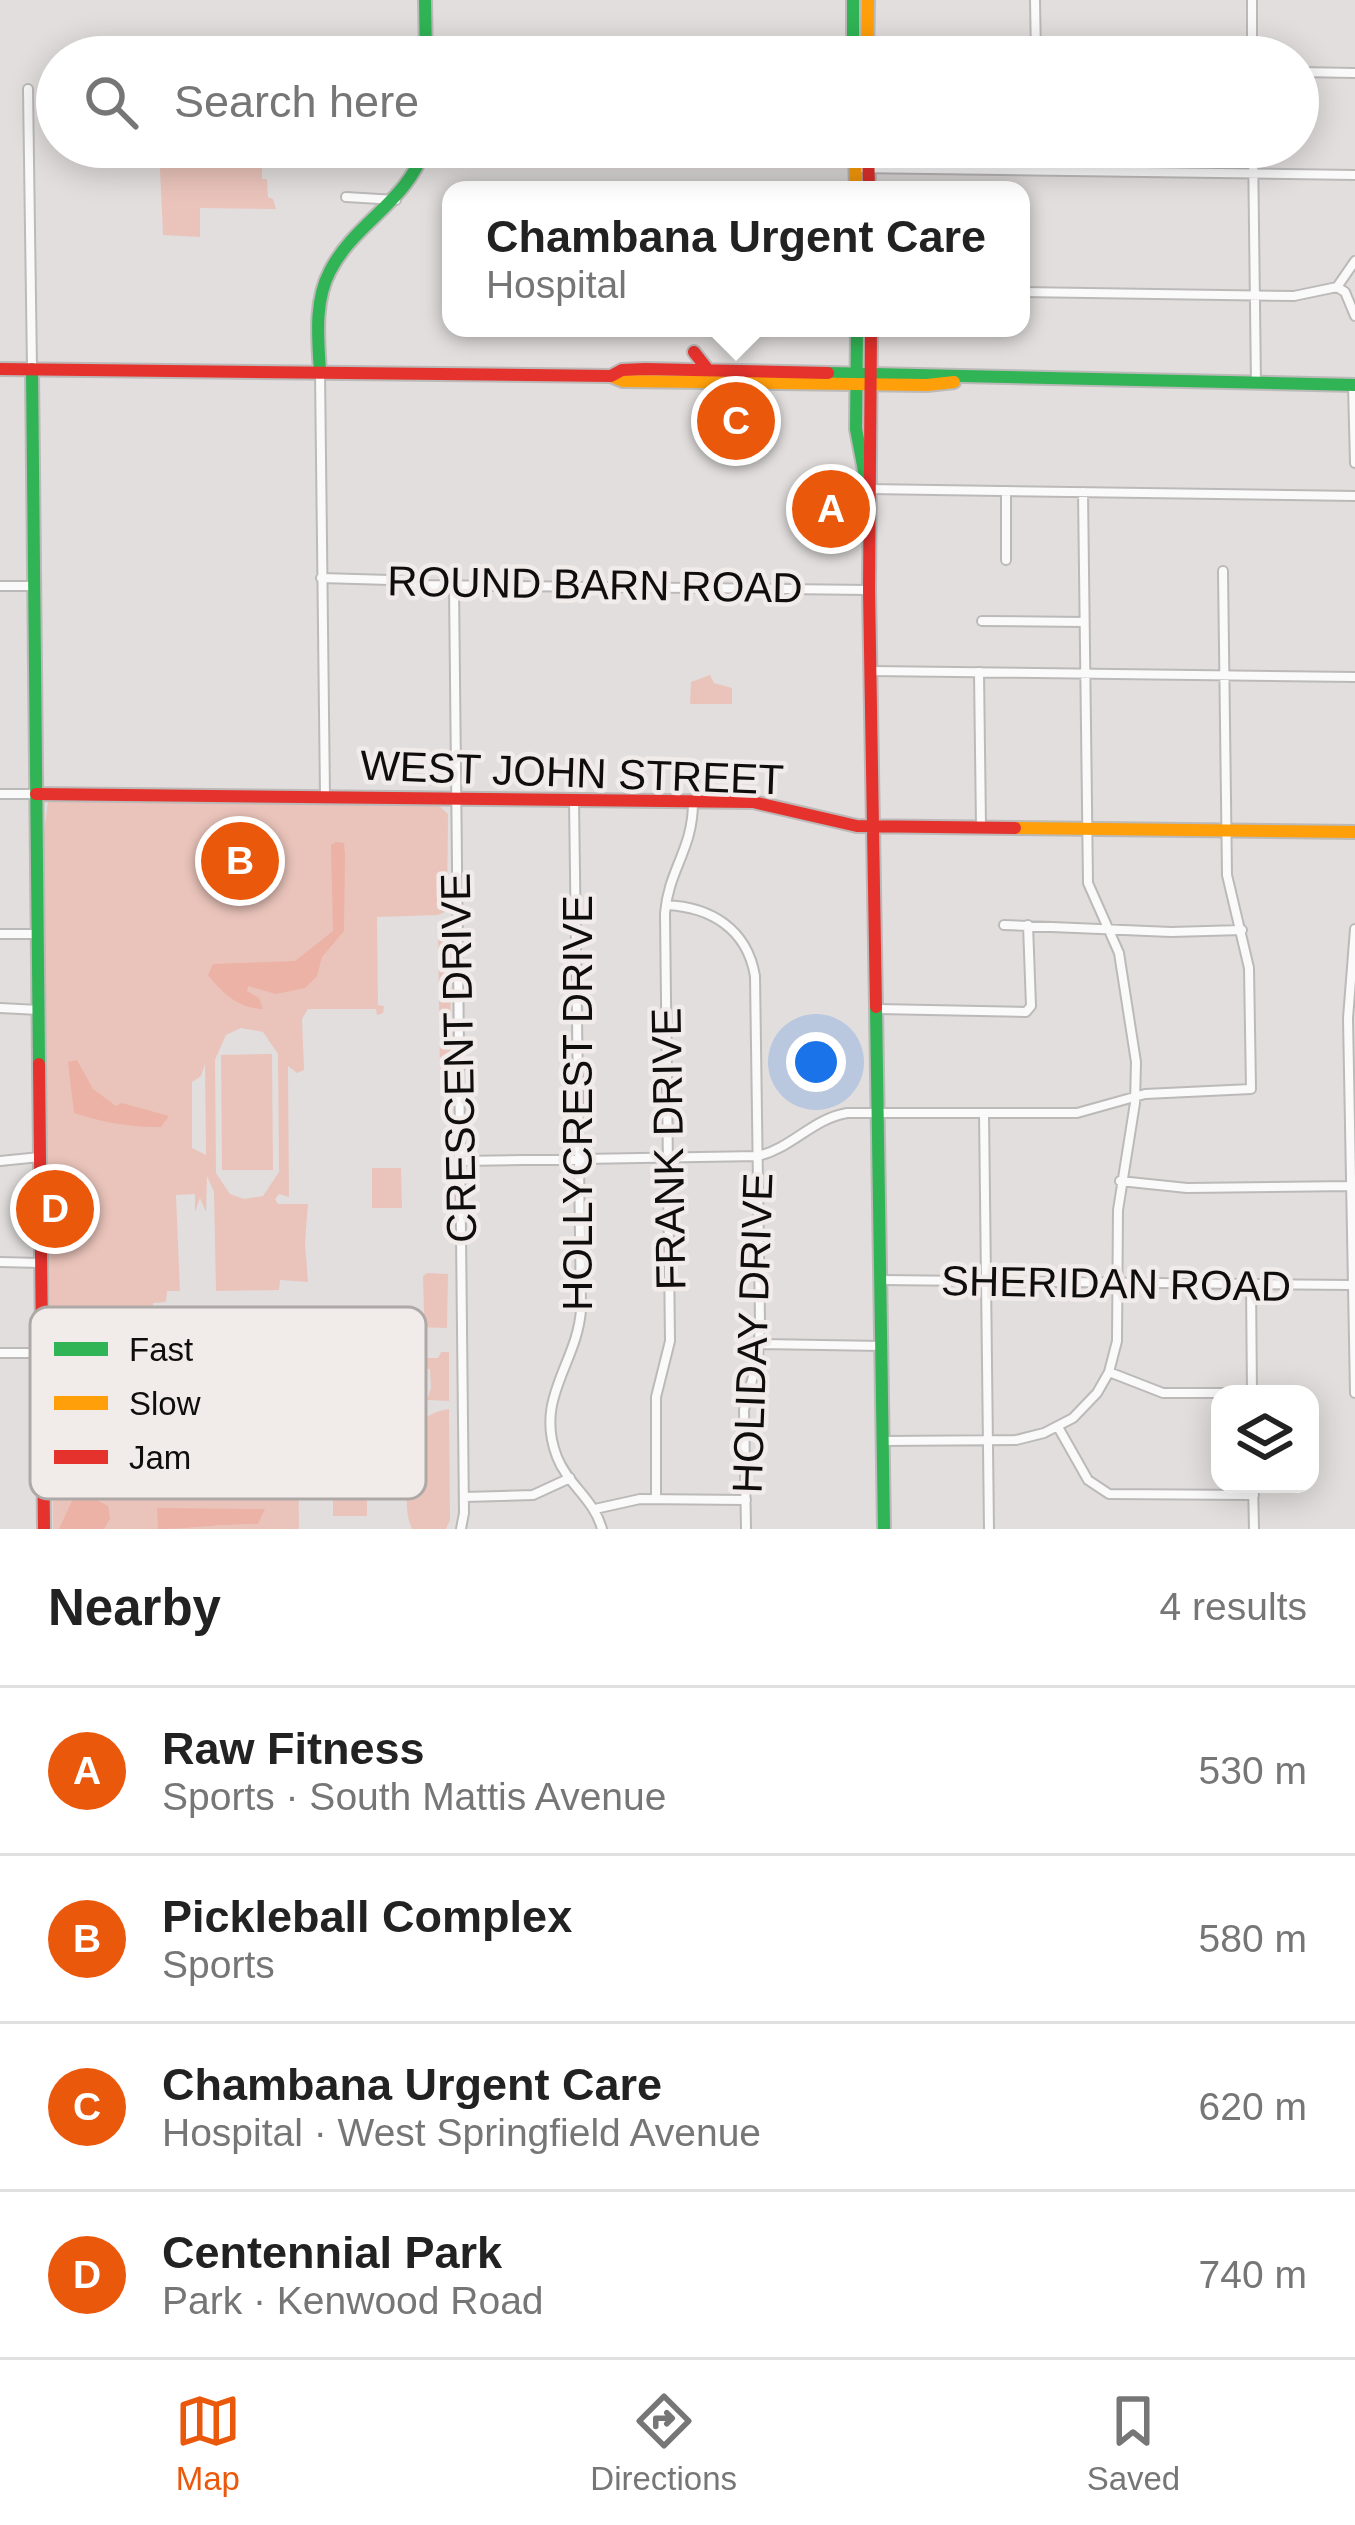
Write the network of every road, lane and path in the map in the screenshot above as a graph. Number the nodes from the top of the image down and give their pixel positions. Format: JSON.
{"nodes":[{"id":1,"x":425,"y":0,"type":"edge"},
{"id":2,"x":853,"y":0,"type":"edge"},
{"id":3,"x":868,"y":0,"type":"edge"},
{"id":4,"x":1035,"y":0,"type":"edge"},
{"id":5,"x":1252,"y":0,"type":"edge"},
{"id":6,"x":425,"y":36,"type":"edge"},
{"id":7,"x":853,"y":36,"type":"edge"},
{"id":8,"x":867,"y":36,"type":"edge"},
{"id":9,"x":1036,"y":36,"type":"edge"},
{"id":10,"x":1252,"y":36,"type":"edge"},
{"id":11,"x":1319,"y":72,"type":"edge"},
{"id":12,"x":1355,"y":73,"type":"edge"},
{"id":13,"x":28,"y":89,"type":"dead end"},
{"id":14,"x":418,"y":168,"type":"edge"},
{"id":15,"x":862,"y":168,"type":"junction"},
{"id":16,"x":1254,"y":168,"type":"edge"},
{"id":17,"x":1037,"y":170,"type":"joint"},
{"id":18,"x":1254,"y":174,"type":"junction"},
{"id":19,"x":1355,"y":175,"type":"edge"},
{"id":20,"x":858,"y":181,"type":"edge"},
{"id":21,"x":866,"y":181,"type":"edge"},
{"id":22,"x":346,"y":197,"type":"dead end"},
{"id":23,"x":397,"y":200,"type":"junction"},
{"id":24,"x":1355,"y":261,"type":"edge"},
{"id":25,"x":1337,"y":287,"type":"junction"},
{"id":26,"x":1030,"y":292,"type":"edge"},
{"id":27,"x":1255,"y":296,"type":"junction"},
{"id":28,"x":1355,"y":316,"type":"edge"},
{"id":29,"x":857,"y":337,"type":"edge"},
{"id":30,"x":870,"y":337,"type":"edge"},
{"id":31,"x":694,"y":352,"type":"dead end"},
{"id":32,"x":0,"y":369,"type":"edge"},
{"id":33,"x":32,"y":369,"type":"junction"},
{"id":34,"x":708,"y":370,"type":"junction"},
{"id":35,"x":320,"y":372,"type":"junction"},
{"id":36,"x":611,"y":376,"type":"junction"},
{"id":37,"x":864,"y":379,"type":"junction"},
{"id":38,"x":1256,"y":384,"type":"junction"},
{"id":39,"x":1354,"y":385,"type":"edge"},
{"id":40,"x":1355,"y":463,"type":"edge"},
{"id":41,"x":868,"y":489,"type":"junction"},
{"id":42,"x":1006,"y":491,"type":"junction"},
{"id":43,"x":1083,"y":492,"type":"junction"},
{"id":44,"x":1355,"y":496,"type":"edge"},
{"id":45,"x":1006,"y":560,"type":"dead end"},
{"id":46,"x":1223,"y":572,"type":"dead end"},
{"id":47,"x":321,"y":578,"type":"junction"},
{"id":48,"x":0,"y":586,"type":"edge"},
{"id":49,"x":33,"y":586,"type":"junction"},
{"id":50,"x":454,"y":586,"type":"junction"},
{"id":51,"x":869,"y":590,"type":"junction"},
{"id":52,"x":982,"y":621,"type":"dead end"},
{"id":53,"x":1084,"y":622,"type":"junction"},
{"id":54,"x":871,"y":671,"type":"junction"},
{"id":55,"x":980,"y":673,"type":"junction"},
{"id":56,"x":1083,"y":674,"type":"junction"},
{"id":57,"x":1225,"y":675,"type":"junction"},
{"id":58,"x":1355,"y":677,"type":"edge"},
{"id":59,"x":0,"y":794,"type":"edge"},
{"id":60,"x":36,"y":794,"type":"junction"},
{"id":61,"x":325,"y":797,"type":"junction"},
{"id":62,"x":454,"y":799,"type":"junction"},
{"id":63,"x":574,"y":800,"type":"junction"},
{"id":64,"x":693,"y":802,"type":"junction"},
{"id":65,"x":875,"y":826,"type":"junction"},
{"id":66,"x":981,"y":828,"type":"junction"},
{"id":67,"x":1087,"y":828,"type":"junction"},
{"id":68,"x":1226,"y":831,"type":"junction"},
{"id":69,"x":1355,"y":832,"type":"edge"},
{"id":70,"x":666,"y":905,"type":"junction"},
{"id":71,"x":1004,"y":925,"type":"dead end"},
{"id":72,"x":1028,"y":925,"type":"junction"},
{"id":73,"x":1107,"y":926,"type":"junction"},
{"id":74,"x":1242,"y":930,"type":"junction"},
{"id":75,"x":1355,"y":933,"type":"edge"},
{"id":76,"x":0,"y":934,"type":"edge"},
{"id":77,"x":38,"y":934,"type":"junction"},
{"id":78,"x":0,"y":1008,"type":"edge"},
{"id":79,"x":878,"y":1009,"type":"junction"},
{"id":80,"x":39,"y":1010,"type":"junction"},
{"id":81,"x":1135,"y":1097,"type":"junction"},
{"id":82,"x":1352,"y":1102,"type":"edge"},
{"id":83,"x":879,"y":1113,"type":"junction"},
{"id":84,"x":984,"y":1113,"type":"junction"},
{"id":85,"x":758,"y":1156,"type":"junction"},
{"id":86,"x":40,"y":1157,"type":"junction"},
{"id":87,"x":668,"y":1159,"type":"junction"},
{"id":88,"x":578,"y":1160,"type":"junction"},
{"id":89,"x":0,"y":1161,"type":"edge"},
{"id":90,"x":460,"y":1161,"type":"junction"},
{"id":91,"x":1120,"y":1181,"type":"junction"},
{"id":92,"x":1350,"y":1186,"type":"junction"},
{"id":93,"x":0,"y":1262,"type":"edge"},
{"id":94,"x":41,"y":1263,"type":"junction"},
{"id":95,"x":881,"y":1280,"type":"junction"},
{"id":96,"x":986,"y":1281,"type":"junction"},
{"id":97,"x":1118,"y":1282,"type":"junction"},
{"id":98,"x":1251,"y":1284,"type":"junction"},
{"id":99,"x":1352,"y":1285,"type":"junction"},
{"id":100,"x":41,"y":1307,"type":"edge"},
{"id":101,"x":760,"y":1344,"type":"junction"},
{"id":102,"x":882,"y":1346,"type":"junction"},
{"id":103,"x":1354,"y":1348,"type":"edge"},
{"id":104,"x":1109,"y":1372,"type":"junction"},
{"id":105,"x":1252,"y":1385,"type":"edge"},
{"id":106,"x":1211,"y":1393,"type":"edge"},
{"id":107,"x":1355,"y":1393,"type":"edge"},
{"id":108,"x":1058,"y":1427,"type":"junction"},
{"id":109,"x":988,"y":1440,"type":"junction"},
{"id":110,"x":883,"y":1442,"type":"junction"},
{"id":111,"x":570,"y":1478,"type":"junction"},
{"id":112,"x":1211,"y":1491,"type":"edge"},
{"id":113,"x":1254,"y":1493,"type":"edge"},
{"id":114,"x":464,"y":1497,"type":"junction"},
{"id":115,"x":44,"y":1499,"type":"edge"},
{"id":116,"x":656,"y":1499,"type":"junction"},
{"id":117,"x":746,"y":1500,"type":"junction"},
{"id":118,"x":596,"y":1509,"type":"junction"},
{"id":119,"x":44,"y":1529,"type":"edge"},
{"id":120,"x":461,"y":1529,"type":"edge"},
{"id":121,"x":602,"y":1529,"type":"edge"},
{"id":122,"x":746,"y":1529,"type":"edge"},
{"id":123,"x":884,"y":1529,"type":"edge"},
{"id":124,"x":989,"y":1529,"type":"edge"},
{"id":125,"x":1254,"y":1529,"type":"edge"}],
"edges":[{"from":1,"to":6,"type":"main road"},
{"from":2,"to":7,"type":"main road"},
{"from":3,"to":8,"type":"main road"},
{"from":4,"to":9,"type":"street"},
{"from":5,"to":10,"type":"street"},
{"from":11,"to":12,"type":"street"},
{"from":13,"to":33,"type":"street"},
{"from":14,"to":23,"type":"main road"},
{"from":15,"to":17,"type":"street"},
{"from":15,"to":20,"type":"main road"},
{"from":15,"to":21,"type":"main road"},
{"from":16,"to":18,"type":"street"},
{"from":17,"to":18,"type":"street"},
{"from":18,"to":19,"type":"street"},
{"from":18,"to":27,"type":"street"},
{"from":22,"to":23,"type":"street"},
{"from":23,"to":35,"type":"main road"},
{"from":24,"to":25,"type":"street"},
{"from":25,"to":27,"type":"street"},
{"from":25,"to":28,"type":"street"},
{"from":26,"to":27,"type":"street"},
{"from":27,"to":38,"type":"street"},
{"from":29,"to":37,"type":"main road"},
{"from":30,"to":37,"type":"main road"},
{"from":31,"to":34,"type":"main road"},
{"from":32,"to":33,"type":"main road"},
{"from":33,"to":35,"type":"main road"},
{"from":33,"to":49,"type":"main road"},
{"from":34,"to":36,"type":"main road"},
{"from":34,"to":37,"type":"main road"},
{"from":35,"to":36,"type":"main road"},
{"from":35,"to":47,"type":"street"},
{"from":36,"to":37,"type":"main road"},
{"from":37,"to":38,"type":"main road"},
{"from":37,"to":41,"type":"main road"},
{"from":38,"to":39,"type":"main road"},
{"from":39,"to":40,"type":"street"},
{"from":41,"to":42,"type":"street"},
{"from":41,"to":51,"type":"main road"},
{"from":42,"to":43,"type":"street"},
{"from":42,"to":45,"type":"street"},
{"from":43,"to":44,"type":"street"},
{"from":43,"to":53,"type":"street"},
{"from":46,"to":57,"type":"street"},
{"from":47,"to":50,"type":"street","name":"ROUND BARN ROAD"},
{"from":47,"to":61,"type":"street"},
{"from":48,"to":49,"type":"street"},
{"from":49,"to":60,"type":"main road"},
{"from":50,"to":51,"type":"street","name":"ROUND BARN ROAD"},
{"from":50,"to":62,"type":"street","name":"CRESCENT DRIVE"},
{"from":51,"to":54,"type":"main road"},
{"from":52,"to":53,"type":"street"},
{"from":53,"to":56,"type":"street"},
{"from":54,"to":55,"type":"street"},
{"from":54,"to":65,"type":"main road"},
{"from":55,"to":56,"type":"street"},
{"from":55,"to":66,"type":"street"},
{"from":56,"to":57,"type":"street"},
{"from":56,"to":67,"type":"street"},
{"from":57,"to":58,"type":"street"},
{"from":57,"to":68,"type":"street"},
{"from":59,"to":60,"type":"street","name":"WEST JOHN STREET"},
{"from":60,"to":61,"type":"main road","name":"WEST JOHN STREET"},
{"from":60,"to":77,"type":"main road"},
{"from":61,"to":62,"type":"main road","name":"WEST JOHN STREET"},
{"from":62,"to":63,"type":"main road","name":"WEST JOHN STREET"},
{"from":62,"to":90,"type":"street","name":"CRESCENT DRIVE"},
{"from":63,"to":64,"type":"main road","name":"WEST JOHN STREET"},
{"from":63,"to":88,"type":"street","name":"HOLLYCREST DRIVE"},
{"from":64,"to":65,"type":"main road","name":"WEST JOHN STREET"},
{"from":64,"to":70,"type":"street","name":"FRANK DRIVE"},
{"from":65,"to":66,"type":"main road","name":"WEST JOHN STREET"},
{"from":65,"to":79,"type":"main road"},
{"from":66,"to":67,"type":"main road","name":"WEST JOHN STREET"},
{"from":67,"to":68,"type":"main road","name":"WEST JOHN STREET"},
{"from":67,"to":73,"type":"street"},
{"from":68,"to":69,"type":"main road","name":"WEST JOHN STREET"},
{"from":68,"to":74,"type":"street"},
{"from":70,"to":85,"type":"street","name":"HOLIDAY DRIVE"},
{"from":70,"to":87,"type":"street","name":"FRANK DRIVE"},
{"from":71,"to":72,"type":"street"},
{"from":72,"to":73,"type":"street"},
{"from":72,"to":79,"type":"street"},
{"from":73,"to":74,"type":"street"},
{"from":73,"to":81,"type":"street"},
{"from":74,"to":81,"type":"street"},
{"from":75,"to":82,"type":"street"},
{"from":76,"to":77,"type":"street"},
{"from":77,"to":80,"type":"main road"},
{"from":78,"to":80,"type":"street"},
{"from":79,"to":83,"type":"main road"},
{"from":80,"to":86,"type":"main road"},
{"from":81,"to":84,"type":"street"},
{"from":81,"to":91,"type":"street"},
{"from":82,"to":92,"type":"street"},
{"from":83,"to":84,"type":"street"},
{"from":83,"to":85,"type":"street"},
{"from":83,"to":95,"type":"main road"},
{"from":84,"to":96,"type":"street"},
{"from":85,"to":87,"type":"street"},
{"from":85,"to":101,"type":"street","name":"HOLIDAY DRIVE"},
{"from":86,"to":89,"type":"street"},
{"from":86,"to":94,"type":"main road"},
{"from":87,"to":88,"type":"street"},
{"from":87,"to":116,"type":"street","name":"FRANK DRIVE"},
{"from":88,"to":90,"type":"street"},
{"from":88,"to":111,"type":"street","name":"HOLLYCREST DRIVE"},
{"from":90,"to":114,"type":"street","name":"CRESCENT DRIVE"},
{"from":91,"to":92,"type":"street"},
{"from":91,"to":97,"type":"street"},
{"from":92,"to":99,"type":"street"},
{"from":93,"to":94,"type":"street"},
{"from":94,"to":100,"type":"main road"},
{"from":95,"to":96,"type":"street","name":"SHERIDAN ROAD"},
{"from":95,"to":102,"type":"main road"},
{"from":96,"to":97,"type":"street","name":"SHERIDAN ROAD"},
{"from":96,"to":109,"type":"street"},
{"from":97,"to":98,"type":"street","name":"SHERIDAN ROAD"},
{"from":97,"to":104,"type":"street"},
{"from":98,"to":99,"type":"street","name":"SHERIDAN ROAD"},
{"from":98,"to":105,"type":"street"},
{"from":99,"to":103,"type":"street"},
{"from":101,"to":102,"type":"street"},
{"from":101,"to":117,"type":"street","name":"HOLIDAY DRIVE"},
{"from":102,"to":110,"type":"main road"},
{"from":103,"to":107,"type":"street"},
{"from":104,"to":106,"type":"street"},
{"from":104,"to":108,"type":"street"},
{"from":108,"to":109,"type":"street"},
{"from":108,"to":112,"type":"street"},
{"from":109,"to":110,"type":"street"},
{"from":109,"to":124,"type":"street"},
{"from":110,"to":123,"type":"main road"},
{"from":111,"to":114,"type":"street"},
{"from":111,"to":118,"type":"street","name":"HOLLYCREST DRIVE"},
{"from":113,"to":125,"type":"street"},
{"from":114,"to":120,"type":"street","name":"CRESCENT DRIVE"},
{"from":115,"to":119,"type":"main road"},
{"from":116,"to":117,"type":"street"},
{"from":116,"to":118,"type":"street"},
{"from":117,"to":122,"type":"street","name":"HOLIDAY DRIVE"},
{"from":118,"to":121,"type":"street","name":"HOLLYCREST DRIVE"}]}
